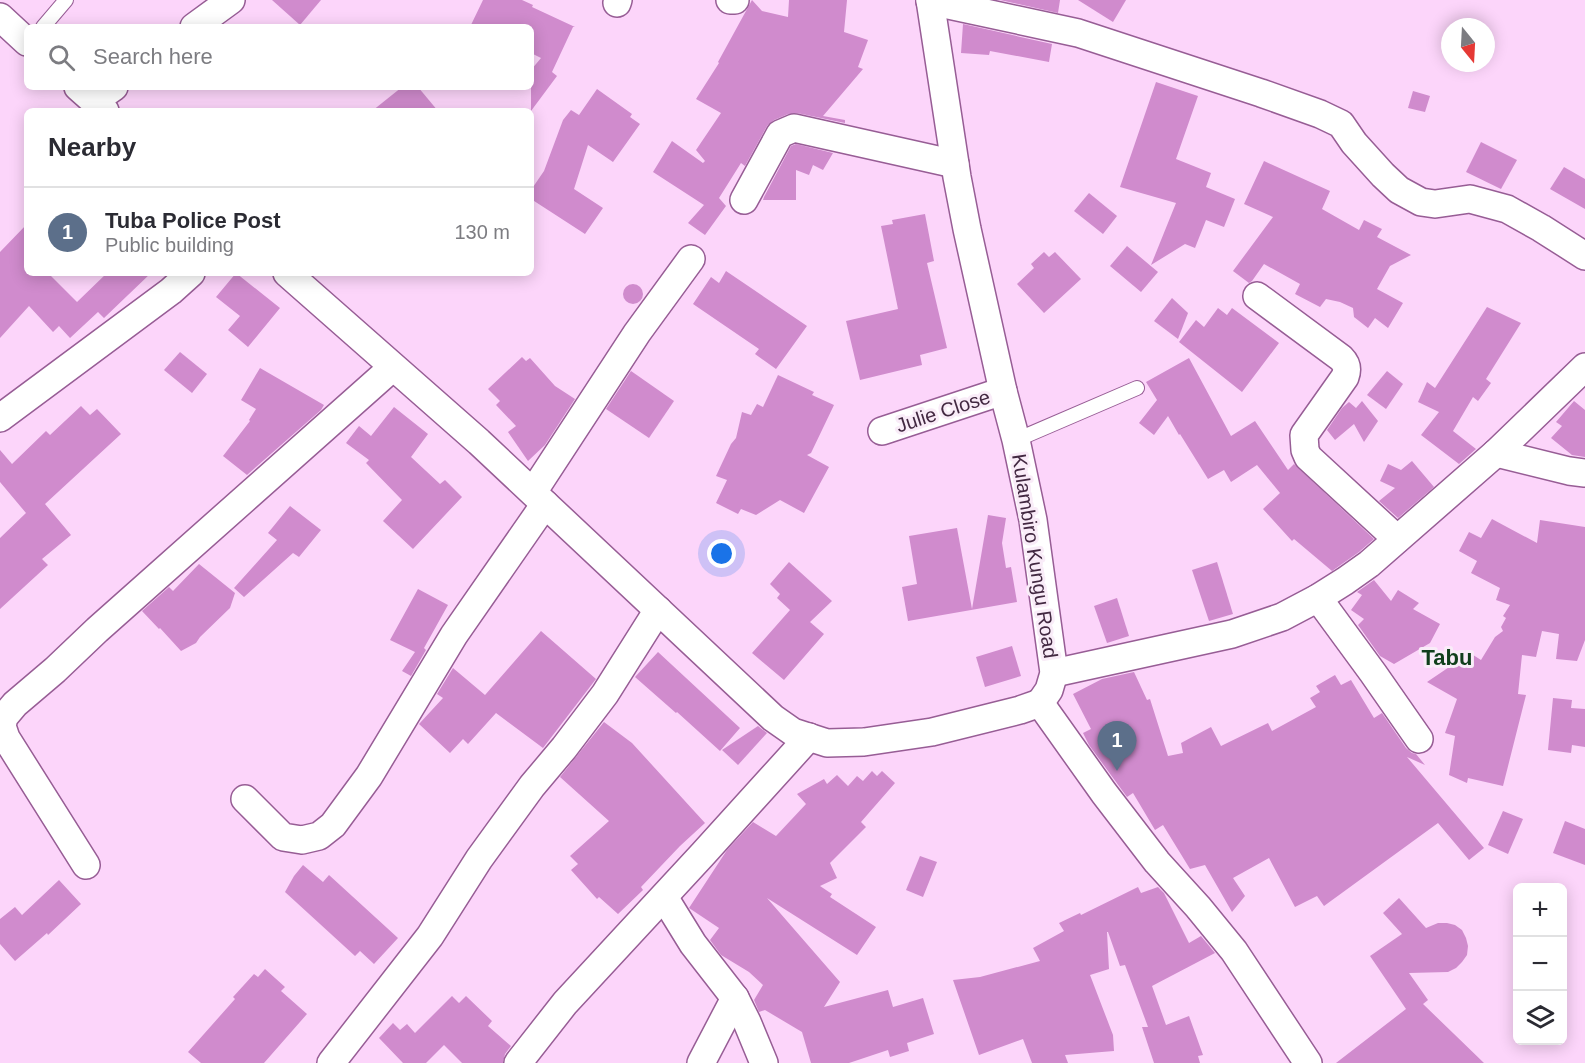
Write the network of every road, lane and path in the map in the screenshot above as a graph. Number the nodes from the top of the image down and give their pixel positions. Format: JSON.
{"nodes":[{"id":1,"x":66,"y":0,"type":"edge"},
{"id":2,"x":231,"y":0,"type":"edge"},
{"id":3,"x":730,"y":0,"type":"edge"},
{"id":4,"x":735,"y":0,"type":"edge"},
{"id":5,"x":930,"y":0,"type":"edge"},
{"id":6,"x":0,"y":17,"type":"edge"},
{"id":7,"x":46,"y":24,"type":"edge"},
{"id":8,"x":198,"y":24,"type":"edge"},
{"id":9,"x":24,"y":39,"type":"edge"},
{"id":10,"x":955,"y":164,"type":"junction"},
{"id":11,"x":744,"y":200,"type":"dead end"},
{"id":12,"x":1585,"y":256,"type":"edge"},
{"id":13,"x":691,"y":259,"type":"dead end"},
{"id":14,"x":188,"y":276,"type":"edge"},
{"id":15,"x":290,"y":276,"type":"edge"},
{"id":16,"x":1257,"y":296,"type":"dead end"},
{"id":17,"x":393,"y":367,"type":"junction"},
{"id":18,"x":1585,"y":367,"type":"edge"},
{"id":19,"x":1137,"y":388,"type":"dead end"},
{"id":20,"x":1003,"y":391,"type":"junction"},
{"id":21,"x":0,"y":418,"type":"edge"},
{"id":22,"x":882,"y":431,"type":"dead end"},
{"id":23,"x":1016,"y":440,"type":"junction"},
{"id":24,"x":1496,"y":453,"type":"junction"},
{"id":25,"x":1585,"y":473,"type":"edge"},
{"id":26,"x":539,"y":498,"type":"junction"},
{"id":27,"x":1397,"y":539,"type":"junction"},
{"id":28,"x":1318,"y":598,"type":"junction"},
{"id":29,"x":658,"y":610,"type":"junction"},
{"id":30,"x":1054,"y":673,"type":"junction"},
{"id":31,"x":1040,"y":703,"type":"junction"},
{"id":32,"x":1,"y":727,"type":"edge"},
{"id":33,"x":808,"y":736,"type":"junction"},
{"id":34,"x":1419,"y":739,"type":"dead end"},
{"id":35,"x":245,"y":799,"type":"dead end"},
{"id":36,"x":86,"y":865,"type":"dead end"},
{"id":37,"x":664,"y":897,"type":"junction"},
{"id":38,"x":735,"y":998,"type":"junction"},
{"id":39,"x":331,"y":1063,"type":"edge"},
{"id":40,"x":518,"y":1063,"type":"edge"},
{"id":41,"x":701,"y":1063,"type":"edge"},
{"id":42,"x":764,"y":1063,"type":"edge"},
{"id":43,"x":1308,"y":1063,"type":"edge"}],
"edges":[{"from":1,"to":7,"type":"lane"},
{"from":2,"to":8,"type":"street"},
{"from":3,"to":4,"type":"street"},
{"from":5,"to":10,"type":"street","name":"Kulambiro Kungu Road"},
{"from":5,"to":12,"type":"street"},
{"from":6,"to":9,"type":"street"},
{"from":10,"to":11,"type":"street"},
{"from":10,"to":20,"type":"street","name":"Kulambiro Kungu Road"},
{"from":13,"to":26,"type":"street"},
{"from":14,"to":21,"type":"street"},
{"from":15,"to":17,"type":"street"},
{"from":16,"to":27,"type":"street"},
{"from":17,"to":26,"type":"street"},
{"from":17,"to":32,"type":"street"},
{"from":18,"to":24,"type":"street"},
{"from":19,"to":23,"type":"lane"},
{"from":20,"to":22,"type":"street","name":"Julie Close"},
{"from":20,"to":23,"type":"street","name":"Kulambiro Kungu Road"},
{"from":23,"to":30,"type":"street","name":"Kulambiro Kungu Road"},
{"from":24,"to":25,"type":"street"},
{"from":24,"to":27,"type":"street"},
{"from":26,"to":29,"type":"street"},
{"from":26,"to":35,"type":"street"},
{"from":27,"to":28,"type":"street"},
{"from":28,"to":30,"type":"street"},
{"from":28,"to":34,"type":"street"},
{"from":29,"to":33,"type":"street"},
{"from":29,"to":39,"type":"street"},
{"from":30,"to":31,"type":"street","name":"Kulambiro Kungu Road"},
{"from":31,"to":33,"type":"street"},
{"from":31,"to":43,"type":"street"},
{"from":32,"to":36,"type":"street"},
{"from":33,"to":37,"type":"street"},
{"from":37,"to":38,"type":"street"},
{"from":37,"to":40,"type":"street"},
{"from":38,"to":41,"type":"street"},
{"from":38,"to":42,"type":"street"}]}
